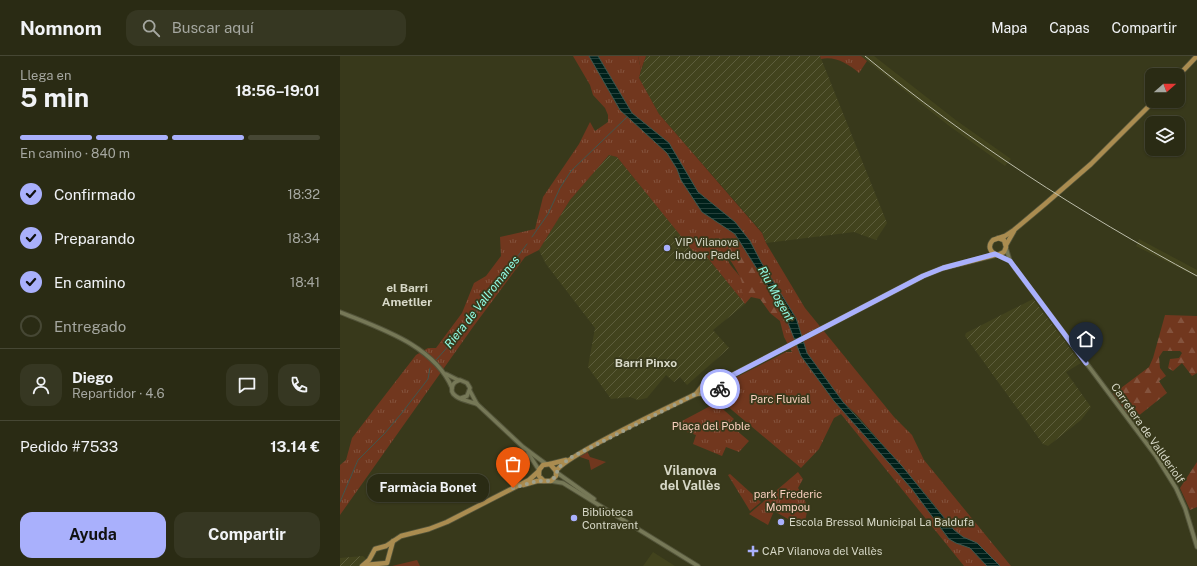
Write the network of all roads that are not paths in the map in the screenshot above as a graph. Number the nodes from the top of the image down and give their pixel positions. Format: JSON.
{"nodes":[{"id":1,"x":1197,"y":56,"type":"edge"},
{"id":2,"x":1185,"y":69,"type":"edge"},
{"id":3,"x":1147,"y":108,"type":"edge"},
{"id":4,"x":1014,"y":230,"type":"junction"},
{"id":5,"x":998,"y":238,"type":"junction"},
{"id":6,"x":1006,"y":246,"type":"junction"},
{"id":7,"x":990,"y":247,"type":"junction"},
{"id":8,"x":997,"y":255,"type":"junction"},
{"id":9,"x":981,"y":259,"type":"junction"},
{"id":10,"x":1010,"y":261,"type":"junction"},
{"id":11,"x":340,"y":312,"type":"edge"},
{"id":12,"x":443,"y":372,"type":"junction"},
{"id":13,"x":731,"y":376,"type":"junction"},
{"id":14,"x":717,"y":378,"type":"junction"},
{"id":15,"x":458,"y":380,"type":"junction"},
{"id":16,"x":703,"y":385,"type":"junction"},
{"id":17,"x":720,"y":386,"type":"junction"},
{"id":18,"x":452,"y":388,"type":"junction"},
{"id":19,"x":470,"y":391,"type":"junction"},
{"id":20,"x":707,"y":392,"type":"junction"},
{"id":21,"x":696,"y":394,"type":"junction"},
{"id":22,"x":461,"y":398,"type":"junction"},
{"id":23,"x":477,"y":404,"type":"junction"},
{"id":24,"x":523,"y":447,"type":"junction"},
{"id":25,"x":570,"y":458,"type":"junction"},
{"id":26,"x":548,"y":464,"type":"junction"},
{"id":27,"x":539,"y":471,"type":"junction"},
{"id":28,"x":556,"y":472,"type":"junction"},
{"id":29,"x":544,"y":481,"type":"junction"},
{"id":30,"x":551,"y":481,"type":"junction"},
{"id":31,"x":513,"y":488,"type":"junction"},
{"id":32,"x":632,"y":524,"type":"junction"},
{"id":33,"x":393,"y":541,"type":"junction"},
{"id":34,"x":382,"y":547,"type":"junction"},
{"id":35,"x":1197,"y":548,"type":"edge"},
{"id":36,"x":390,"y":554,"type":"junction"},
{"id":37,"x":372,"y":556,"type":"junction"},
{"id":38,"x":377,"y":564,"type":"junction"},
{"id":39,"x":362,"y":566,"type":"edge"},
{"id":40,"x":698,"y":566,"type":"edge"}],
"edges":[{"from":1,"to":2,"type":"main road"},
{"from":3,"to":4,"type":"main road"},
{"from":4,"to":5,"type":"main road"},
{"from":4,"to":6,"type":"main road"},
{"from":5,"to":6,"type":"main road"},
{"from":5,"to":7,"type":"main road"},
{"from":6,"to":8,"type":"main road"},
{"from":6,"to":10,"type":"street","name":"Carretera de Vallderiolf"},
{"from":7,"to":8,"type":"main road"},
{"from":7,"to":9,"type":"main road"},
{"from":8,"to":9,"type":"main road"},
{"from":8,"to":10,"type":"street","name":"Carretera de Vallderiolf"},
{"from":9,"to":13,"type":"main road"},
{"from":10,"to":35,"type":"street","name":"Carretera de Vallderiolf"},
{"from":11,"to":12,"type":"street"},
{"from":12,"to":15,"type":"street"},
{"from":12,"to":18,"type":"street"},
{"from":13,"to":14,"type":"main road"},
{"from":13,"to":17,"type":"main road"},
{"from":14,"to":16,"type":"main road"},
{"from":14,"to":17,"type":"main road"},
{"from":15,"to":18,"type":"street"},
{"from":15,"to":19,"type":"street"},
{"from":16,"to":20,"type":"main road"},
{"from":16,"to":21,"type":"main road"},
{"from":17,"to":20,"type":"main road"},
{"from":18,"to":22,"type":"street"},
{"from":19,"to":22,"type":"street"},
{"from":19,"to":23,"type":"street"},
{"from":20,"to":21,"type":"main road"},
{"from":21,"to":25,"type":"main road"},
{"from":22,"to":23,"type":"street"},
{"from":23,"to":24,"type":"street"},
{"from":24,"to":26,"type":"street"},
{"from":24,"to":27,"type":"street"},
{"from":25,"to":26,"type":"main road"},
{"from":25,"to":28,"type":"main road"},
{"from":26,"to":27,"type":"main road"},
{"from":26,"to":28,"type":"main road"},
{"from":27,"to":29,"type":"main road"},
{"from":27,"to":31,"type":"main road"},
{"from":28,"to":30,"type":"main road"},
{"from":28,"to":32,"type":"street"},
{"from":29,"to":30,"type":"main road"},
{"from":29,"to":31,"type":"main road"},
{"from":30,"to":32,"type":"street"},
{"from":31,"to":33,"type":"main road"},
{"from":32,"to":40,"type":"street"},
{"from":33,"to":34,"type":"main road"},
{"from":33,"to":36,"type":"main road"},
{"from":34,"to":36,"type":"main road"},
{"from":34,"to":37,"type":"main road"},
{"from":36,"to":38,"type":"main road"},
{"from":37,"to":38,"type":"main road"},
{"from":37,"to":39,"type":"main road"},
{"from":38,"to":39,"type":"main road"}]}
